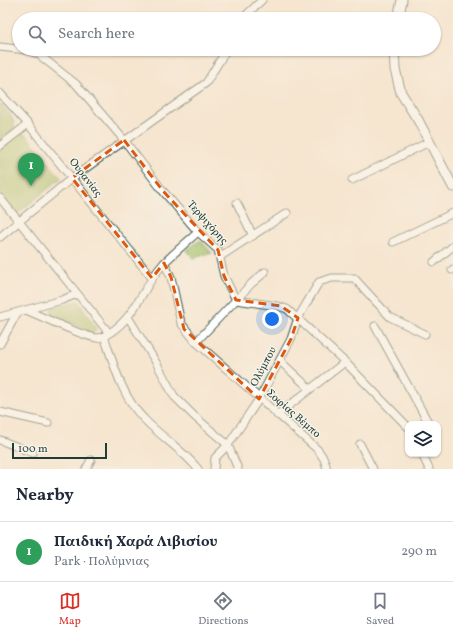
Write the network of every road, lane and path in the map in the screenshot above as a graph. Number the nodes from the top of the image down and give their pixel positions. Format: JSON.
{"nodes":[{"id":1,"x":262,"y":0,"type":"edge"},
{"id":2,"x":402,"y":0,"type":"edge"},
{"id":3,"x":249,"y":12,"type":"edge"},
{"id":4,"x":399,"y":12,"type":"edge"},
{"id":5,"x":1,"y":48,"type":"edge"},
{"id":6,"x":12,"y":49,"type":"edge"},
{"id":7,"x":38,"y":56,"type":"edge"},
{"id":8,"x":223,"y":56,"type":"edge"},
{"id":9,"x":395,"y":56,"type":"edge"},
{"id":10,"x":0,"y":93,"type":"edge"},
{"id":11,"x":28,"y":124,"type":"junction"},
{"id":12,"x":124,"y":140,"type":"junction"},
{"id":13,"x":430,"y":142,"type":"junction"},
{"id":14,"x":0,"y":146,"type":"edge"},
{"id":15,"x":72,"y":178,"type":"junction"},
{"id":16,"x":352,"y":180,"type":"dead end"},
{"id":17,"x":453,"y":187,"type":"edge"},
{"id":18,"x":0,"y":198,"type":"edge"},
{"id":19,"x":236,"y":203,"type":"dead end"},
{"id":20,"x":287,"y":213,"type":"dead end"},
{"id":21,"x":453,"y":213,"type":"edge"},
{"id":22,"x":19,"y":222,"type":"junction"},
{"id":23,"x":198,"y":232,"type":"junction"},
{"id":24,"x":253,"y":236,"type":"junction"},
{"id":25,"x":0,"y":237,"type":"edge"},
{"id":26,"x":393,"y":242,"type":"dead end"},
{"id":27,"x":453,"y":246,"type":"edge"},
{"id":28,"x":221,"y":256,"type":"junction"},
{"id":29,"x":434,"y":262,"type":"dead end"},
{"id":30,"x":164,"y":263,"type":"junction"},
{"id":31,"x":265,"y":272,"type":"dead end"},
{"id":32,"x":152,"y":278,"type":"junction"},
{"id":33,"x":77,"y":294,"type":"junction"},
{"id":34,"x":236,"y":300,"type":"junction"},
{"id":35,"x":26,"y":310,"type":"junction"},
{"id":36,"x":17,"y":313,"type":"junction"},
{"id":37,"x":0,"y":317,"type":"edge"},
{"id":38,"x":128,"y":317,"type":"junction"},
{"id":39,"x":298,"y":318,"type":"junction"},
{"id":40,"x":375,"y":326,"type":"dead end"},
{"id":41,"x":107,"y":334,"type":"junction"},
{"id":42,"x":425,"y":334,"type":"dead end"},
{"id":43,"x":196,"y":342,"type":"junction"},
{"id":44,"x":0,"y":344,"type":"edge"},
{"id":45,"x":280,"y":360,"type":"junction"},
{"id":46,"x":345,"y":362,"type":"junction"},
{"id":47,"x":309,"y":388,"type":"junction"},
{"id":48,"x":259,"y":399,"type":"junction"},
{"id":49,"x":0,"y":412,"type":"edge"},
{"id":50,"x":277,"y":415,"type":"junction"},
{"id":51,"x":427,"y":421,"type":"edge"},
{"id":52,"x":48,"y":423,"type":"dead end"},
{"id":53,"x":405,"y":425,"type":"edge"},
{"id":54,"x":0,"y":440,"type":"edge"},
{"id":55,"x":360,"y":444,"type":"dead end"},
{"id":56,"x":228,"y":445,"type":"junction"},
{"id":57,"x":33,"y":453,"type":"dead end"},
{"id":58,"x":423,"y":457,"type":"edge"},
{"id":59,"x":91,"y":460,"type":"dead end"},
{"id":60,"x":235,"y":468,"type":"edge"},
{"id":61,"x":86,"y":469,"type":"edge"},
{"id":62,"x":198,"y":469,"type":"edge"},
{"id":63,"x":214,"y":469,"type":"edge"},
{"id":64,"x":328,"y":469,"type":"edge"},
{"id":65,"x":373,"y":469,"type":"edge"},
{"id":66,"x":429,"y":469,"type":"edge"}],
"edges":[{"from":1,"to":3,"type":"street"},
{"from":2,"to":4,"type":"street"},
{"from":5,"to":6,"type":"street","name":"Τερψιχόρης"},
{"from":7,"to":12,"type":"street","name":"Τερψιχόρης"},
{"from":8,"to":12,"type":"street"},
{"from":9,"to":13,"type":"street"},
{"from":10,"to":11,"type":"street","name":"Ουρανίας"},
{"from":11,"to":14,"type":"street"},
{"from":11,"to":15,"type":"street","name":"Ουρανίας"},
{"from":12,"to":15,"type":"street"},
{"from":12,"to":23,"type":"street","name":"Τερψιχόρης"},
{"from":13,"to":16,"type":"street"},
{"from":13,"to":17,"type":"street"},
{"from":15,"to":22,"type":"street"},
{"from":15,"to":32,"type":"street","name":"Ουρανίας"},
{"from":18,"to":22,"type":"street"},
{"from":19,"to":24,"type":"street"},
{"from":20,"to":24,"type":"street"},
{"from":21,"to":26,"type":"street"},
{"from":22,"to":25,"type":"street"},
{"from":22,"to":33,"type":"street"},
{"from":23,"to":28,"type":"street","name":"Τερψιχόρης"},
{"from":23,"to":30,"type":"street"},
{"from":24,"to":28,"type":"street"},
{"from":27,"to":29,"type":"street"},
{"from":28,"to":34,"type":"street","name":"Τερψιχόρης"},
{"from":30,"to":32,"type":"street"},
{"from":30,"to":43,"type":"street","name":"Σοφίας Βέμπο"},
{"from":31,"to":34,"type":"street"},
{"from":32,"to":38,"type":"street"},
{"from":33,"to":35,"type":"street"},
{"from":33,"to":41,"type":"street"},
{"from":34,"to":39,"type":"street"},
{"from":34,"to":43,"type":"street"},
{"from":35,"to":36,"type":"street"},
{"from":35,"to":41,"type":"street"},
{"from":36,"to":37,"type":"street"},
{"from":36,"to":44,"type":"street"},
{"from":38,"to":41,"type":"street"},
{"from":38,"to":56,"type":"street"},
{"from":39,"to":42,"type":"street","name":"Ολύμπου"},
{"from":39,"to":45,"type":"street","name":"Ολύμπου"},
{"from":39,"to":46,"type":"street"},
{"from":40,"to":51,"type":"street"},
{"from":41,"to":62,"type":"street"},
{"from":43,"to":48,"type":"street","name":"Σοφίας Βέμπο"},
{"from":45,"to":47,"type":"street"},
{"from":45,"to":48,"type":"street","name":"Ολύμπου"},
{"from":46,"to":47,"type":"street"},
{"from":46,"to":53,"type":"street"},
{"from":47,"to":50,"type":"street"},
{"from":48,"to":50,"type":"street","name":"Σοφίας Βέμπο"},
{"from":48,"to":56,"type":"street","name":"Ολύμπου"},
{"from":49,"to":52,"type":"street"},
{"from":50,"to":64,"type":"street","name":"Σοφίας Βέμπο"},
{"from":54,"to":57,"type":"street"},
{"from":55,"to":65,"type":"street"},
{"from":56,"to":60,"type":"street"},
{"from":56,"to":63,"type":"street","name":"Ολύμπου"},
{"from":58,"to":66,"type":"street"},
{"from":59,"to":61,"type":"street"}]}
